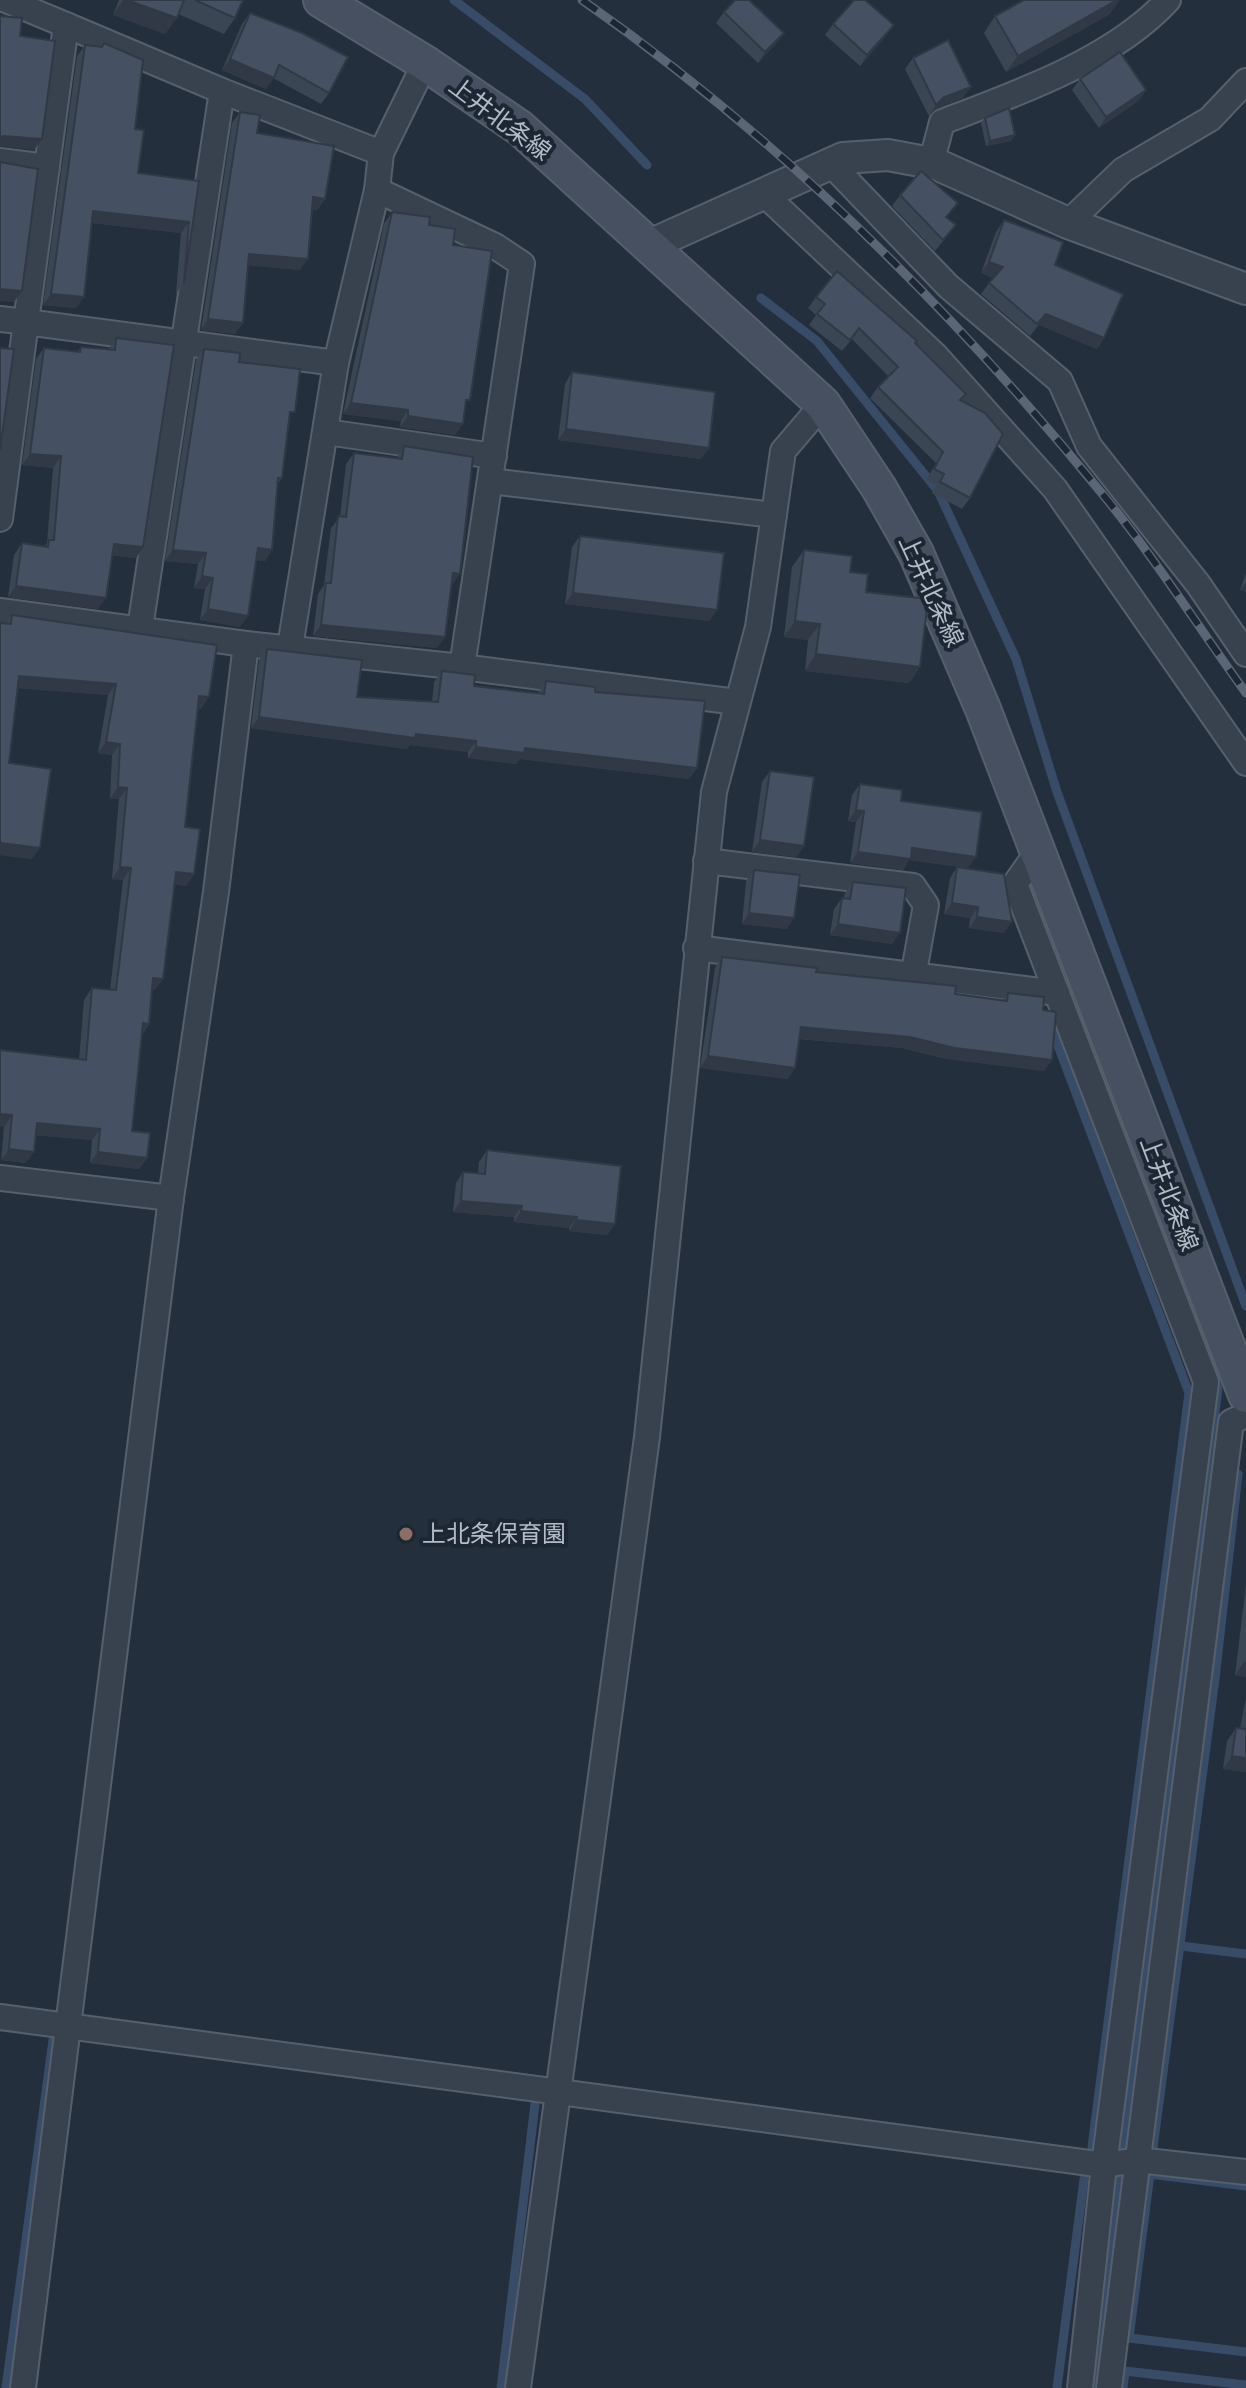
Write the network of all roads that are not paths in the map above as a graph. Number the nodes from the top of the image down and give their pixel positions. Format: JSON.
{"nodes":[{"id":1,"x":6,"y":0,"type":"edge"},
{"id":2,"x":321,"y":0,"type":"edge"},
{"id":3,"x":1168,"y":0,"type":"edge"},
{"id":4,"x":66,"y":25,"type":"junction"},
{"id":5,"x":425,"y":63,"type":"junction"},
{"id":6,"x":1246,"y":81,"type":"edge"},
{"id":7,"x":222,"y":91,"type":"junction"},
{"id":8,"x":381,"y":153,"type":"junction"},
{"id":9,"x":0,"y":161,"type":"edge"},
{"id":10,"x":830,"y":163,"type":"junction"},
{"id":11,"x":931,"y":164,"type":"junction"},
{"id":12,"x":47,"y":167,"type":"junction"},
{"id":13,"x":377,"y":190,"type":"junction"},
{"id":14,"x":763,"y":193,"type":"junction"},
{"id":15,"x":1068,"y":223,"type":"junction"},
{"id":16,"x":650,"y":245,"type":"junction"},
{"id":17,"x":1246,"y":289,"type":"edge"},
{"id":18,"x":0,"y":319,"type":"edge"},
{"id":19,"x":26,"y":322,"type":"junction"},
{"id":20,"x":181,"y":342,"type":"junction"},
{"id":21,"x":336,"y":363,"type":"junction"},
{"id":22,"x":823,"y":404,"type":"junction"},
{"id":23,"x":326,"y":432,"type":"junction"},
{"id":24,"x":492,"y":468,"type":"junction"},
{"id":25,"x":774,"y":515,"type":"junction"},
{"id":26,"x":0,"y":519,"type":"edge"},
{"id":27,"x":0,"y":611,"type":"edge"},
{"id":28,"x":140,"y":628,"type":"junction"},
{"id":29,"x":246,"y":644,"type":"junction"},
{"id":30,"x":290,"y":647,"type":"junction"},
{"id":31,"x":1246,"y":654,"type":"edge"},
{"id":32,"x":462,"y":667,"type":"junction"},
{"id":33,"x":737,"y":702,"type":"junction"},
{"id":34,"x":1246,"y":763,"type":"edge"},
{"id":35,"x":1037,"y":853,"type":"junction"},
{"id":36,"x":706,"y":861,"type":"junction"},
{"id":37,"x":696,"y":948,"type":"junction"},
{"id":38,"x":913,"y":977,"type":"junction"},
{"id":39,"x":1057,"y":993,"type":"junction"},
{"id":40,"x":0,"y":1178,"type":"edge"},
{"id":41,"x":171,"y":1198,"type":"junction"},
{"id":42,"x":1203,"y":1405,"type":"junction"},
{"id":43,"x":1241,"y":1411,"type":"edge"},
{"id":44,"x":0,"y":2017,"type":"edge"},
{"id":45,"x":69,"y":2026,"type":"junction"},
{"id":46,"x":558,"y":2093,"type":"junction"},
{"id":47,"x":1138,"y":2160,"type":"junction"},
{"id":48,"x":1104,"y":2165,"type":"junction"},
{"id":49,"x":1246,"y":2172,"type":"edge"},
{"id":50,"x":23,"y":2388,"type":"edge"},
{"id":51,"x":518,"y":2388,"type":"edge"},
{"id":52,"x":1080,"y":2388,"type":"edge"},
{"id":53,"x":1109,"y":2388,"type":"edge"}],
"edges":[{"from":1,"to":4,"type":"street"},
{"from":2,"to":5,"type":"main road","name":"上井北条線"},
{"from":3,"to":11,"type":"street"},
{"from":4,"to":7,"type":"street"},
{"from":4,"to":12,"type":"street"},
{"from":5,"to":8,"type":"street"},
{"from":5,"to":16,"type":"main road","name":"上井北条線"},
{"from":6,"to":15,"type":"street"},
{"from":7,"to":8,"type":"street"},
{"from":7,"to":20,"type":"street"},
{"from":8,"to":13,"type":"street"},
{"from":9,"to":12,"type":"street"},
{"from":10,"to":11,"type":"street"},
{"from":10,"to":14,"type":"street"},
{"from":10,"to":31,"type":"street"},
{"from":11,"to":15,"type":"street"},
{"from":12,"to":19,"type":"street"},
{"from":13,"to":21,"type":"street"},
{"from":13,"to":24,"type":"street"},
{"from":14,"to":16,"type":"street"},
{"from":14,"to":34,"type":"street"},
{"from":15,"to":17,"type":"street"},
{"from":16,"to":22,"type":"main road","name":"上井北条線"},
{"from":18,"to":19,"type":"street"},
{"from":19,"to":20,"type":"street"},
{"from":19,"to":26,"type":"street"},
{"from":20,"to":21,"type":"street"},
{"from":20,"to":28,"type":"street"},
{"from":21,"to":23,"type":"street"},
{"from":22,"to":25,"type":"street"},
{"from":22,"to":35,"type":"main road","name":"上井北条線"},
{"from":23,"to":24,"type":"street"},
{"from":23,"to":30,"type":"street"},
{"from":24,"to":25,"type":"street"},
{"from":24,"to":32,"type":"street"},
{"from":25,"to":33,"type":"street"},
{"from":27,"to":28,"type":"street"},
{"from":28,"to":29,"type":"street"},
{"from":29,"to":30,"type":"street"},
{"from":29,"to":41,"type":"street"},
{"from":30,"to":32,"type":"street"},
{"from":32,"to":33,"type":"street"},
{"from":33,"to":36,"type":"street"},
{"from":35,"to":39,"type":"street"},
{"from":35,"to":43,"type":"main road","name":"上井北条線"},
{"from":36,"to":37,"type":"street"},
{"from":36,"to":38,"type":"street"},
{"from":37,"to":38,"type":"street"},
{"from":37,"to":46,"type":"street"},
{"from":38,"to":39,"type":"street"},
{"from":39,"to":42,"type":"street"},
{"from":40,"to":41,"type":"street"},
{"from":41,"to":45,"type":"street"},
{"from":42,"to":43,"type":"street"},
{"from":42,"to":48,"type":"street"},
{"from":43,"to":47,"type":"street"},
{"from":44,"to":45,"type":"street"},
{"from":45,"to":46,"type":"street"},
{"from":45,"to":50,"type":"street"},
{"from":46,"to":48,"type":"street"},
{"from":46,"to":51,"type":"street"},
{"from":47,"to":48,"type":"street"},
{"from":47,"to":49,"type":"street"},
{"from":47,"to":53,"type":"street"},
{"from":48,"to":52,"type":"street"}]}
